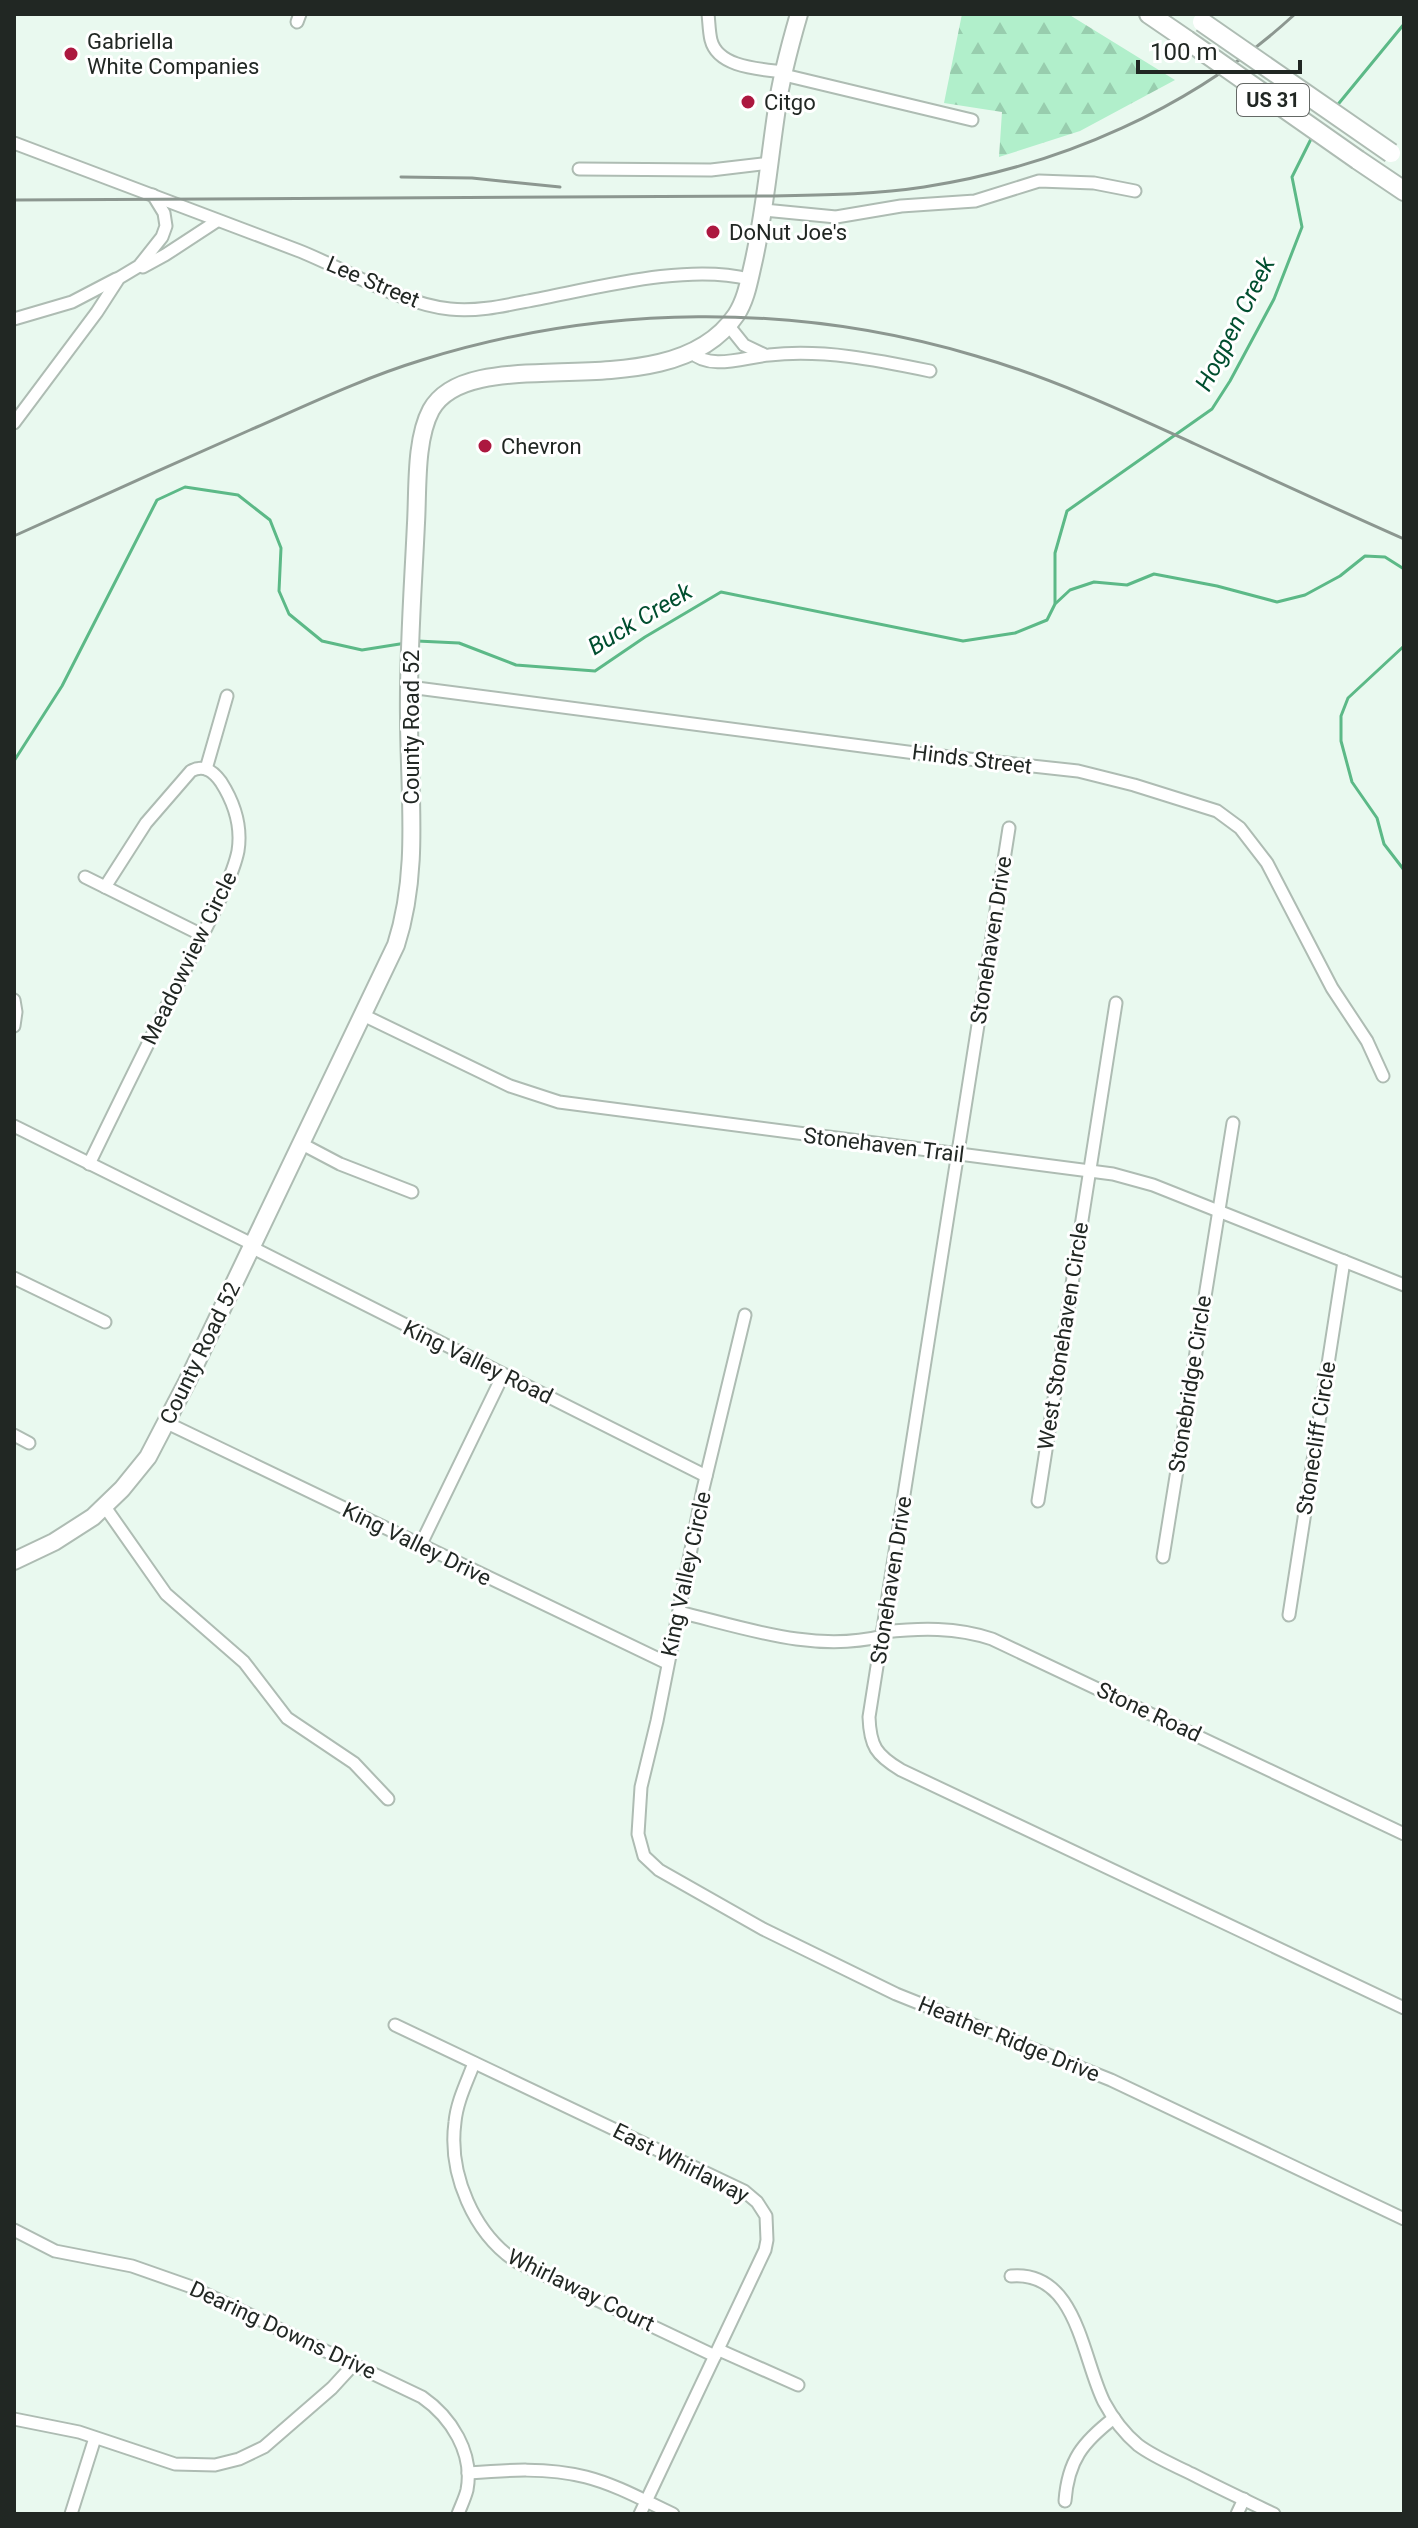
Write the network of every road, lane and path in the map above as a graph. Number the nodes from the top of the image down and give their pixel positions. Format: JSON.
{"nodes":[{"id":1,"x":708,"y":14,"type":"edge"},
{"id":2,"x":799,"y":14,"type":"edge"},
{"id":3,"x":1149,"y":14,"type":"edge"},
{"id":4,"x":1196,"y":18,"type":"edge"},
{"id":5,"x":784,"y":74,"type":"junction"},
{"id":6,"x":972,"y":120,"type":"dead end"},
{"id":7,"x":14,"y":143,"type":"edge"},
{"id":8,"x":1398,"y":158,"type":"edge"},
{"id":9,"x":770,"y":163,"type":"junction"},
{"id":10,"x":579,"y":169,"type":"dead end"},
{"id":11,"x":1135,"y":191,"type":"dead end"},
{"id":12,"x":1404,"y":191,"type":"edge"},
{"id":13,"x":153,"y":195,"type":"junction"},
{"id":14,"x":764,"y":210,"type":"junction"},
{"id":15,"x":217,"y":221,"type":"junction"},
{"id":16,"x":119,"y":278,"type":"junction"},
{"id":17,"x":749,"y":279,"type":"junction"},
{"id":18,"x":14,"y":319,"type":"edge"},
{"id":19,"x":728,"y":325,"type":"junction"},
{"id":20,"x":691,"y":352,"type":"junction"},
{"id":21,"x":769,"y":355,"type":"junction"},
{"id":22,"x":930,"y":371,"type":"dead end"},
{"id":23,"x":14,"y":423,"type":"edge"},
{"id":24,"x":409,"y":687,"type":"junction"},
{"id":25,"x":227,"y":696,"type":"dead end"},
{"id":26,"x":206,"y":769,"type":"junction"},
{"id":27,"x":1009,"y":828,"type":"dead end"},
{"id":28,"x":85,"y":877,"type":"dead end"},
{"id":29,"x":105,"y":887,"type":"junction"},
{"id":30,"x":202,"y":935,"type":"junction"},
{"id":31,"x":14,"y":1000,"type":"edge"},
{"id":32,"x":1116,"y":1003,"type":"dead end"},
{"id":33,"x":363,"y":1015,"type":"junction"},
{"id":34,"x":14,"y":1026,"type":"edge"},
{"id":35,"x":1383,"y":1076,"type":"dead end"},
{"id":36,"x":1233,"y":1123,"type":"dead end"},
{"id":37,"x":14,"y":1126,"type":"edge"},
{"id":38,"x":302,"y":1144,"type":"junction"},
{"id":39,"x":958,"y":1153,"type":"junction"},
{"id":40,"x":89,"y":1164,"type":"junction"},
{"id":41,"x":1089,"y":1170,"type":"junction"},
{"id":42,"x":412,"y":1192,"type":"dead end"},
{"id":43,"x":1219,"y":1211,"type":"junction"},
{"id":44,"x":252,"y":1245,"type":"junction"},
{"id":45,"x":1344,"y":1261,"type":"junction"},
{"id":46,"x":14,"y":1278,"type":"edge"},
{"id":47,"x":1404,"y":1285,"type":"edge"},
{"id":48,"x":745,"y":1315,"type":"dead end"},
{"id":49,"x":105,"y":1322,"type":"dead end"},
{"id":50,"x":503,"y":1375,"type":"junction"},
{"id":51,"x":167,"y":1423,"type":"junction"},
{"id":52,"x":14,"y":1435,"type":"edge"},
{"id":53,"x":29,"y":1443,"type":"dead end"},
{"id":54,"x":706,"y":1476,"type":"junction"},
{"id":55,"x":1038,"y":1501,"type":"dead end"},
{"id":56,"x":105,"y":1507,"type":"junction"},
{"id":57,"x":420,"y":1546,"type":"junction"},
{"id":58,"x":1163,"y":1557,"type":"dead end"},
{"id":59,"x":14,"y":1561,"type":"edge"},
{"id":60,"x":679,"y":1612,"type":"junction"},
{"id":61,"x":1289,"y":1615,"type":"dead end"},
{"id":62,"x":883,"y":1634,"type":"junction"},
{"id":63,"x":667,"y":1663,"type":"junction"},
{"id":64,"x":388,"y":1799,"type":"dead end"},
{"id":65,"x":638,"y":1834,"type":"joint"},
{"id":66,"x":1404,"y":1834,"type":"edge"},
{"id":67,"x":1404,"y":2008,"type":"edge"},
{"id":68,"x":395,"y":2025,"type":"dead end"},
{"id":69,"x":474,"y":2063,"type":"junction"},
{"id":70,"x":1404,"y":2219,"type":"edge"},
{"id":71,"x":14,"y":2230,"type":"edge"},
{"id":72,"x":1011,"y":2276,"type":"dead end"},
{"id":73,"x":717,"y":2353,"type":"junction"},
{"id":74,"x":354,"y":2364,"type":"junction"},
{"id":75,"x":798,"y":2385,"type":"dead end"},
{"id":76,"x":1114,"y":2418,"type":"junction"},
{"id":77,"x":14,"y":2419,"type":"edge"},
{"id":78,"x":95,"y":2438,"type":"junction"},
{"id":79,"x":468,"y":2473,"type":"junction"},
{"id":80,"x":1244,"y":2499,"type":"junction"},
{"id":81,"x":646,"y":2501,"type":"junction"},
{"id":82,"x":1065,"y":2501,"type":"dead end"},
{"id":83,"x":71,"y":2514,"type":"edge"},
{"id":84,"x":458,"y":2514,"type":"edge"},
{"id":85,"x":640,"y":2514,"type":"edge"},
{"id":86,"x":673,"y":2514,"type":"edge"},
{"id":87,"x":1237,"y":2514,"type":"edge"},
{"id":88,"x":1274,"y":2514,"type":"edge"}],
"edges":[{"from":1,"to":5,"type":"street"},
{"from":2,"to":5,"type":"street","name":"County Road 52"},
{"from":3,"to":12,"type":"main road","number":"US 31","bridge":true},
{"from":4,"to":8,"type":"main road","number":"US 31","bridge":true},
{"from":5,"to":6,"type":"street"},
{"from":5,"to":9,"type":"street","name":"County Road 52"},
{"from":7,"to":13,"type":"street","name":"Lee Street"},
{"from":9,"to":10,"type":"street"},
{"from":9,"to":14,"type":"street","name":"County Road 52"},
{"from":11,"to":14,"type":"street"},
{"from":13,"to":15,"type":"street","name":"Lee Street"},
{"from":13,"to":16,"type":"street"},
{"from":14,"to":17,"type":"street","name":"County Road 52"},
{"from":15,"to":16,"type":"street"},
{"from":15,"to":17,"type":"street","name":"Lee Street"},
{"from":16,"to":18,"type":"street"},
{"from":16,"to":23,"type":"street"},
{"from":17,"to":19,"type":"street","name":"County Road 52"},
{"from":19,"to":20,"type":"street","name":"County Road 52"},
{"from":19,"to":21,"type":"street"},
{"from":20,"to":21,"type":"street"},
{"from":20,"to":24,"type":"street","name":"County Road 52"},
{"from":21,"to":22,"type":"street"},
{"from":24,"to":33,"type":"street","name":"County Road 52"},
{"from":24,"to":35,"type":"street","name":"Hinds Street"},
{"from":25,"to":26,"type":"street"},
{"from":26,"to":29,"type":"street"},
{"from":26,"to":30,"type":"street","name":"Meadowview Circle"},
{"from":27,"to":39,"type":"street","name":"Stonehaven Drive"},
{"from":28,"to":29,"type":"street"},
{"from":29,"to":30,"type":"street"},
{"from":30,"to":40,"type":"street","name":"Meadowview Circle"},
{"from":31,"to":34,"type":"street"},
{"from":32,"to":41,"type":"street","name":"West Stonehaven Circle"},
{"from":33,"to":38,"type":"street","name":"County Road 52"},
{"from":33,"to":39,"type":"street","name":"Stonehaven Trail"},
{"from":36,"to":43,"type":"street","name":"Stonebridge Circle"},
{"from":37,"to":40,"type":"street","name":"King Valley Road"},
{"from":38,"to":42,"type":"street"},
{"from":38,"to":44,"type":"street","name":"County Road 52"},
{"from":39,"to":41,"type":"street","name":"Stonehaven Trail"},
{"from":39,"to":62,"type":"street","name":"Stonehaven Drive"},
{"from":40,"to":44,"type":"street","name":"King Valley Road"},
{"from":41,"to":43,"type":"street","name":"Stonehaven Trail"},
{"from":41,"to":55,"type":"street","name":"West Stonehaven Circle"},
{"from":43,"to":45,"type":"street","name":"Stonehaven Trail"},
{"from":43,"to":58,"type":"street","name":"Stonebridge Circle"},
{"from":44,"to":50,"type":"street","name":"King Valley Road"},
{"from":44,"to":51,"type":"street","name":"County Road 52"},
{"from":45,"to":47,"type":"street","name":"Stonehaven Trail"},
{"from":45,"to":61,"type":"street","name":"Stonecliff Circle"},
{"from":46,"to":49,"type":"street"},
{"from":48,"to":54,"type":"street","name":"King Valley Circle"},
{"from":50,"to":54,"type":"street","name":"King Valley Road"},
{"from":50,"to":57,"type":"street"},
{"from":51,"to":56,"type":"street","name":"County Road 52"},
{"from":51,"to":57,"type":"street","name":"King Valley Drive"},
{"from":52,"to":53,"type":"street"},
{"from":54,"to":60,"type":"street","name":"King Valley Circle"},
{"from":56,"to":59,"type":"street","name":"County Road 52"},
{"from":56,"to":64,"type":"street"},
{"from":57,"to":63,"type":"street","name":"King Valley Drive"},
{"from":60,"to":62,"type":"street","name":"Stone Road"},
{"from":60,"to":63,"type":"street","name":"King Valley Circle"},
{"from":62,"to":66,"type":"street","name":"Stone Road"},
{"from":62,"to":67,"type":"street","name":"Stonehaven Drive"},
{"from":63,"to":65,"type":"street","name":"King Valley Circle"},
{"from":65,"to":70,"type":"street","name":"Heather Ridge Drive"},
{"from":68,"to":69,"type":"street","name":"East Whirlaway"},
{"from":69,"to":73,"type":"street","name":"Whirlaway Court"},
{"from":69,"to":73,"type":"street","name":"East Whirlaway"},
{"from":71,"to":74,"type":"street","name":"Dearing Downs Drive"},
{"from":72,"to":76,"type":"street"},
{"from":73,"to":75,"type":"street","name":"Whirlaway Court"},
{"from":73,"to":81,"type":"street","name":"East Whirlaway"},
{"from":74,"to":78,"type":"street"},
{"from":74,"to":79,"type":"street","name":"Dearing Downs Drive"},
{"from":76,"to":80,"type":"street"},
{"from":76,"to":82,"type":"street"},
{"from":77,"to":78,"type":"street"},
{"from":78,"to":83,"type":"street"},
{"from":79,"to":81,"type":"street"},
{"from":79,"to":84,"type":"street"},
{"from":80,"to":87,"type":"street"},
{"from":80,"to":88,"type":"street"},
{"from":81,"to":85,"type":"street","name":"East Whirlaway"},
{"from":81,"to":86,"type":"street"}]}
